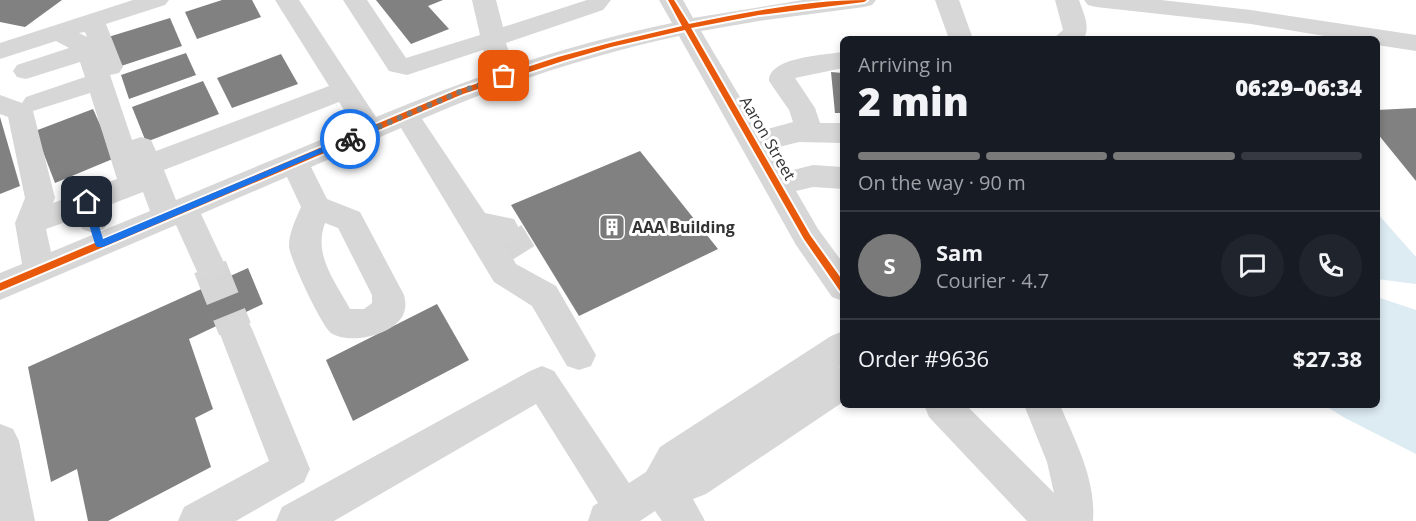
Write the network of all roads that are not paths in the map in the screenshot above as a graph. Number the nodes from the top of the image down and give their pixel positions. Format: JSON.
{"nodes":[{"id":1,"x":157,"y":0,"type":"edge"},
{"id":2,"x":287,"y":0,"type":"edge"},
{"id":3,"x":355,"y":0,"type":"edge"},
{"id":4,"x":484,"y":0,"type":"edge"},
{"id":5,"x":599,"y":0,"type":"edge"},
{"id":6,"x":671,"y":0,"type":"edge"},
{"id":7,"x":864,"y":0,"type":"edge"},
{"id":8,"x":947,"y":0,"type":"edge"},
{"id":9,"x":1067,"y":0,"type":"edge"},
{"id":10,"x":1096,"y":0,"type":"edge"},
{"id":11,"x":1295,"y":0,"type":"edge"},
{"id":12,"x":1190,"y":5,"type":"edge"},
{"id":13,"x":1249,"y":9,"type":"edge"},
{"id":14,"x":93,"y":21,"type":"junction"},
{"id":15,"x":1301,"y":25,"type":"junction"},
{"id":16,"x":685,"y":26,"type":"junction"},
{"id":17,"x":59,"y":32,"type":"junction"},
{"id":18,"x":960,"y":36,"type":"edge"},
{"id":19,"x":1074,"y":36,"type":"edge"},
{"id":20,"x":1371,"y":36,"type":"edge"},
{"id":21,"x":1380,"y":37,"type":"edge"},
{"id":22,"x":491,"y":40,"type":"junction"},
{"id":23,"x":1416,"y":43,"type":"edge"},
{"id":24,"x":0,"y":51,"type":"edge"},
{"id":25,"x":87,"y":51,"type":"junction"},
{"id":26,"x":840,"y":61,"type":"edge"},
{"id":27,"x":26,"y":71,"type":"dead end"},
{"id":28,"x":504,"y":76,"type":"junction"},
{"id":29,"x":99,"y":81,"type":"junction"},
{"id":30,"x":345,"y":90,"type":"junction"},
{"id":31,"x":35,"y":103,"type":"dead end"},
{"id":32,"x":0,"y":104,"type":"edge"},
{"id":33,"x":406,"y":115,"type":"junction"},
{"id":34,"x":370,"y":130,"type":"junction"},
{"id":35,"x":799,"y":132,"type":"junction"},
{"id":36,"x":840,"y":133,"type":"edge"},
{"id":37,"x":753,"y":143,"type":"junction"},
{"id":38,"x":295,"y":162,"type":"junction"},
{"id":39,"x":140,"y":174,"type":"junction"},
{"id":40,"x":840,"y":178,"type":"edge"},
{"id":41,"x":777,"y":185,"type":"junction"},
{"id":42,"x":87,"y":202,"type":"junction"},
{"id":43,"x":316,"y":207,"type":"dead end"},
{"id":44,"x":176,"y":212,"type":"junction"},
{"id":45,"x":30,"y":223,"type":"junction"},
{"id":46,"x":476,"y":224,"type":"junction"},
{"id":47,"x":100,"y":244,"type":"junction"},
{"id":48,"x":210,"y":267,"type":"tunnel mouth"},
{"id":49,"x":39,"y":270,"type":"junction"},
{"id":50,"x":840,"y":284,"type":"edge"},
{"id":51,"x":0,"y":287,"type":"edge"},
{"id":52,"x":544,"y":296,"type":"junction"},
{"id":53,"x":235,"y":329,"type":"tunnel mouth"},
{"id":54,"x":840,"y":348,"type":"edge"},
{"id":55,"x":579,"y":355,"type":"dead end"},
{"id":56,"x":840,"y":384,"type":"edge"},
{"id":57,"x":945,"y":408,"type":"edge"},
{"id":58,"x":1043,"y":408,"type":"edge"},
{"id":59,"x":0,"y":441,"type":"edge"},
{"id":60,"x":660,"y":485,"type":"junction"},
{"id":61,"x":615,"y":515,"type":"edge"},
{"id":62,"x":15,"y":521,"type":"edge"},
{"id":63,"x":198,"y":521,"type":"edge"},
{"id":64,"x":296,"y":521,"type":"edge"},
{"id":65,"x":686,"y":521,"type":"edge"},
{"id":66,"x":1054,"y":521,"type":"edge"},
{"id":67,"x":1073,"y":521,"type":"edge"}],
"edges":[{"from":1,"to":14,"type":"street"},
{"from":2,"to":30,"type":"street"},
{"from":3,"to":22,"type":"street"},
{"from":4,"to":22,"type":"street"},
{"from":5,"to":22,"type":"street"},
{"from":6,"to":16,"type":"street","name":"Aaron Street"},
{"from":7,"to":16,"type":"street"},
{"from":8,"to":18,"type":"street"},
{"from":9,"to":19,"type":"street"},
{"from":10,"to":12,"type":"street"},
{"from":11,"to":15,"type":"street"},
{"from":12,"to":13,"type":"street"},
{"from":13,"to":15,"type":"street"},
{"from":14,"to":17,"type":"street"},
{"from":14,"to":39,"type":"street"},
{"from":15,"to":20,"type":"street"},
{"from":16,"to":28,"type":"street"},
{"from":16,"to":37,"type":"street","name":"Aaron Street"},
{"from":17,"to":24,"type":"street"},
{"from":17,"to":25,"type":"street"},
{"from":21,"to":23,"type":"street"},
{"from":22,"to":28,"type":"street"},
{"from":25,"to":27,"type":"street"},
{"from":25,"to":29,"type":"street"},
{"from":26,"to":35,"type":"street"},
{"from":28,"to":33,"type":"street"},
{"from":29,"to":31,"type":"street"},
{"from":29,"to":39,"type":"street"},
{"from":30,"to":34,"type":"street"},
{"from":30,"to":39,"type":"street"},
{"from":32,"to":45,"type":"street"},
{"from":33,"to":34,"type":"street"},
{"from":33,"to":46,"type":"street"},
{"from":34,"to":38,"type":"street"},
{"from":35,"to":36,"type":"street"},
{"from":35,"to":37,"type":"street"},
{"from":37,"to":41,"type":"street","name":"Aaron Street"},
{"from":38,"to":43,"type":"street"},
{"from":38,"to":44,"type":"street"},
{"from":39,"to":42,"type":"street"},
{"from":39,"to":44,"type":"street"},
{"from":40,"to":41,"type":"street"},
{"from":41,"to":50,"type":"street","name":"Aaron Street"},
{"from":42,"to":45,"type":"street"},
{"from":42,"to":47,"type":"street"},
{"from":44,"to":47,"type":"street"},
{"from":44,"to":48,"type":"street"},
{"from":45,"to":49,"type":"street"},
{"from":46,"to":52,"type":"street"},
{"from":46,"to":52,"type":"street"},
{"from":47,"to":49,"type":"street"},
{"from":49,"to":51,"type":"street"},
{"from":52,"to":55,"type":"street"},
{"from":53,"to":63,"type":"street"},
{"from":54,"to":60,"type":"street"},
{"from":56,"to":60,"type":"street"},
{"from":57,"to":66,"type":"street"},
{"from":58,"to":67,"type":"street"},
{"from":59,"to":62,"type":"street"},
{"from":60,"to":61,"type":"street"},
{"from":60,"to":65,"type":"street"},
{"from":61,"to":64,"type":"street"}]}
